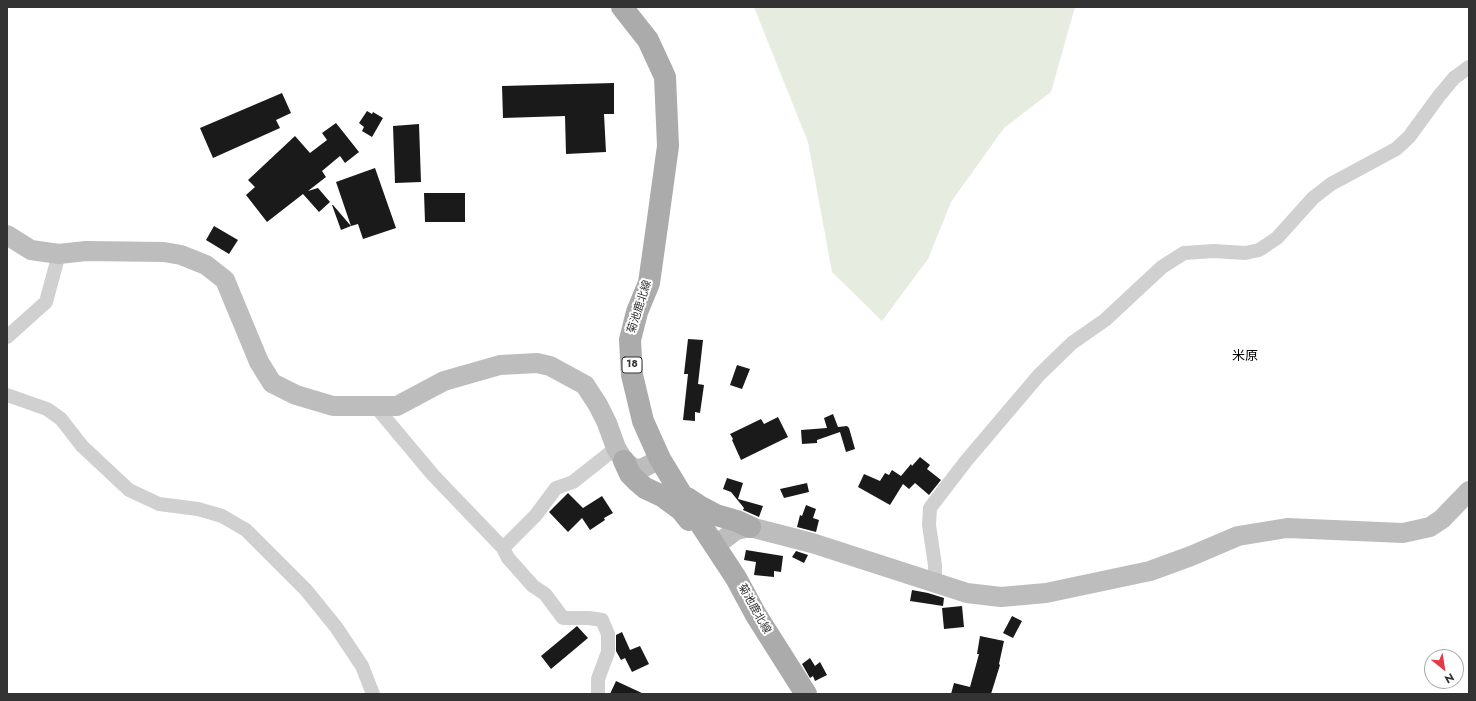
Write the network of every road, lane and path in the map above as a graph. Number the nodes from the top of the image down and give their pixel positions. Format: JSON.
{"nodes":[{"id":1,"x":622,"y":7,"type":"edge"},
{"id":2,"x":1469,"y":67,"type":"edge"},
{"id":3,"x":7,"y":235,"type":"edge"},
{"id":4,"x":59,"y":254,"type":"junction"},
{"id":5,"x":7,"y":337,"type":"edge"},
{"id":6,"x":7,"y":395,"type":"edge"},
{"id":7,"x":376,"y":407,"type":"junction"},
{"id":8,"x":620,"y":455,"type":"junction"},
{"id":9,"x":660,"y":459,"type":"junction"},
{"id":10,"x":1469,"y":491,"type":"edge"},
{"id":11,"x":681,"y":494,"type":"junction"},
{"id":12,"x":750,"y":527,"type":"junction"},
{"id":13,"x":503,"y":548,"type":"junction"},
{"id":14,"x":720,"y":552,"type":"junction"},
{"id":15,"x":935,"y":582,"type":"junction"},
{"id":16,"x":373,"y":694,"type":"edge"},
{"id":17,"x":598,"y":694,"type":"edge"},
{"id":18,"x":806,"y":694,"type":"edge"}],
"edges":[{"from":1,"to":9,"type":"main road","name":"菊池鹿北線","number":"18"},
{"from":2,"to":15,"type":"street"},
{"from":3,"to":4,"type":"street"},
{"from":4,"to":5,"type":"street"},
{"from":4,"to":7,"type":"street"},
{"from":6,"to":16,"type":"street"},
{"from":7,"to":8,"type":"street"},
{"from":7,"to":13,"type":"street"},
{"from":8,"to":9,"type":"street"},
{"from":8,"to":13,"type":"street"},
{"from":8,"to":14,"type":"main road"},
{"from":9,"to":11,"type":"main road","name":"菊池鹿北線","number":"18"},
{"from":10,"to":15,"type":"street"},
{"from":11,"to":12,"type":"main road"},
{"from":11,"to":14,"type":"main road","name":"菊池鹿北線","number":"18"},
{"from":12,"to":14,"type":"street"},
{"from":12,"to":15,"type":"street"},
{"from":13,"to":17,"type":"street"},
{"from":14,"to":18,"type":"main road","name":"菊池鹿北線","number":"18"}]}
